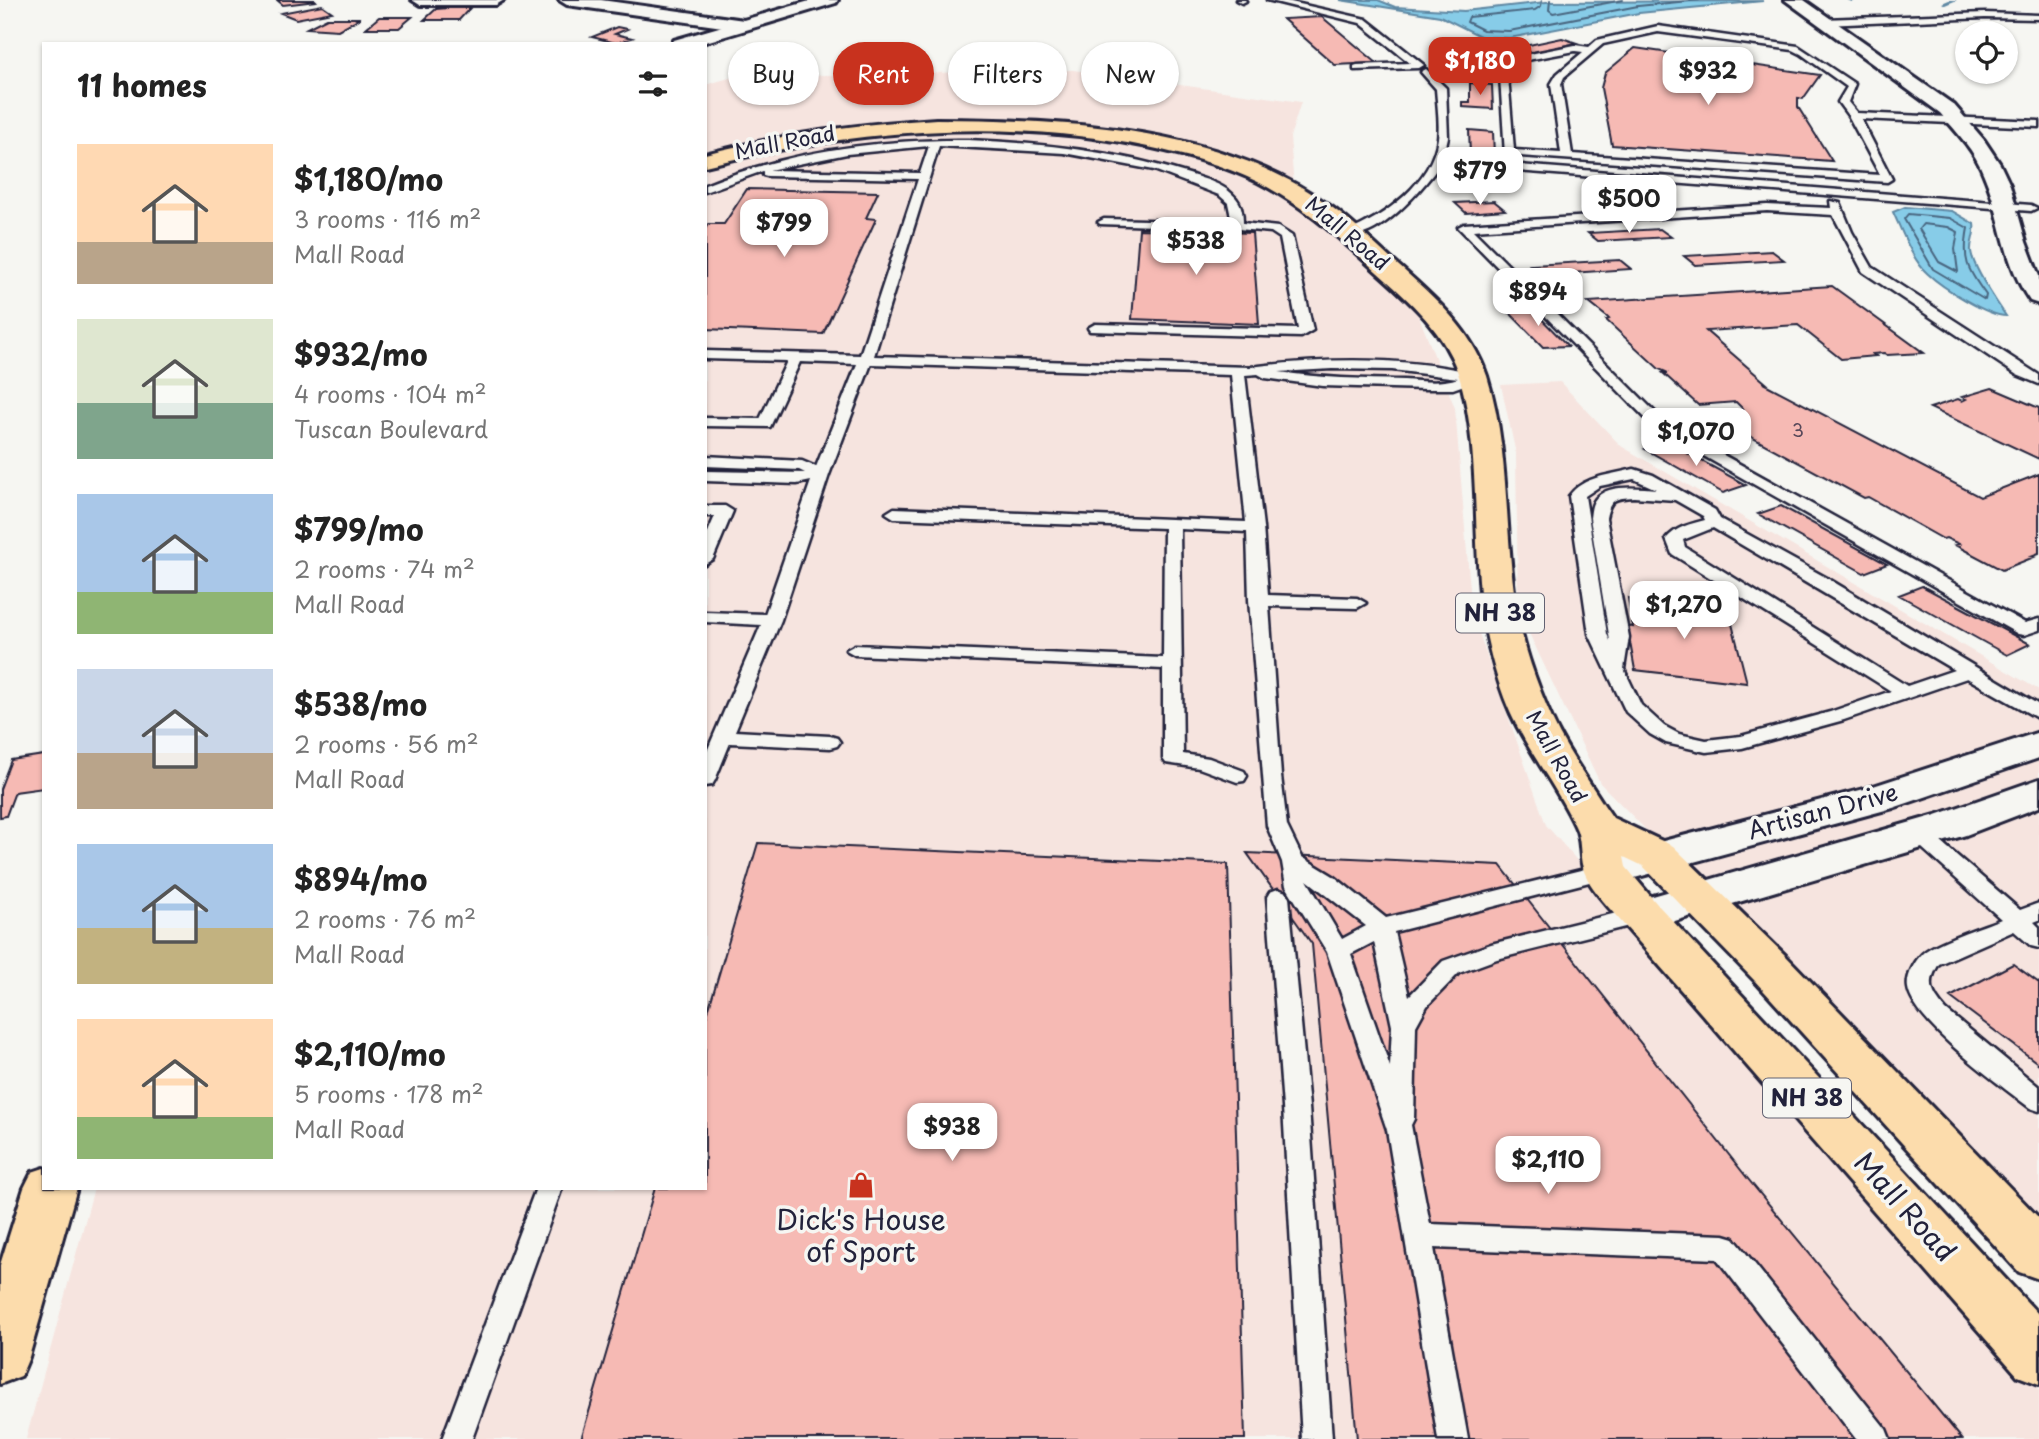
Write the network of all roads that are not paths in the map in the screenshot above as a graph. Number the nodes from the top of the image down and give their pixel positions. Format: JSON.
{"nodes":[{"id":1,"x":420,"y":0,"type":"edge"},
{"id":2,"x":496,"y":0,"type":"edge"},
{"id":3,"x":567,"y":0,"type":"edge"},
{"id":4,"x":830,"y":0,"type":"edge"},
{"id":5,"x":1271,"y":0,"type":"edge"},
{"id":6,"x":1793,"y":0,"type":"edge"},
{"id":7,"x":1817,"y":0,"type":"edge"},
{"id":8,"x":1295,"y":7,"type":"junction"},
{"id":9,"x":1306,"y":17,"type":"dead end"},
{"id":10,"x":2039,"y":17,"type":"edge"},
{"id":11,"x":1824,"y":22,"type":"junction"},
{"id":12,"x":1847,"y":22,"type":"junction"},
{"id":13,"x":744,"y":25,"type":"junction"},
{"id":14,"x":1625,"y":36,"type":"junction"},
{"id":15,"x":1650,"y":40,"type":"dead end"},
{"id":16,"x":687,"y":42,"type":"edge"},
{"id":17,"x":1591,"y":50,"type":"junction"},
{"id":18,"x":1798,"y":61,"type":"dead end"},
{"id":19,"x":1823,"y":65,"type":"junction"},
{"id":20,"x":1357,"y":68,"type":"dead end"},
{"id":21,"x":1426,"y":72,"type":"dead end"},
{"id":22,"x":1854,"y":116,"type":"junction"},
{"id":23,"x":1959,"y":122,"type":"junction"},
{"id":24,"x":1983,"y":123,"type":"junction"},
{"id":25,"x":2039,"y":124,"type":"edge"},
{"id":26,"x":935,"y":144,"type":"junction"},
{"id":27,"x":2005,"y":147,"type":"dead end"},
{"id":28,"x":1567,"y":156,"type":"junction"},
{"id":29,"x":707,"y":160,"type":"edge"},
{"id":30,"x":1437,"y":163,"type":"junction"},
{"id":31,"x":745,"y":173,"type":"junction"},
{"id":32,"x":1820,"y":174,"type":"junction"},
{"id":33,"x":924,"y":176,"type":"junction"},
{"id":34,"x":2023,"y":183,"type":"dead end"},
{"id":35,"x":707,"y":188,"type":"edge"},
{"id":36,"x":1829,"y":192,"type":"junction"},
{"id":37,"x":2004,"y":205,"type":"junction"},
{"id":38,"x":2031,"y":208,"type":"junction"},
{"id":39,"x":1838,"y":212,"type":"junction"},
{"id":40,"x":1104,"y":222,"type":"dead end"},
{"id":41,"x":1238,"y":226,"type":"junction"},
{"id":42,"x":2039,"y":230,"type":"edge"},
{"id":43,"x":1350,"y":234,"type":"junction"},
{"id":44,"x":2039,"y":296,"type":"edge"},
{"id":45,"x":1096,"y":328,"type":"dead end"},
{"id":46,"x":707,"y":355,"type":"edge"},
{"id":47,"x":795,"y":358,"type":"junction"},
{"id":48,"x":866,"y":359,"type":"junction"},
{"id":49,"x":1244,"y":370,"type":"junction"},
{"id":50,"x":1473,"y":377,"type":"junction"},
{"id":51,"x":2039,"y":380,"type":"edge"},
{"id":52,"x":707,"y":422,"type":"edge"},
{"id":53,"x":707,"y":461,"type":"edge"},
{"id":54,"x":821,"y":475,"type":"junction"},
{"id":55,"x":707,"y":476,"type":"edge"},
{"id":56,"x":1685,"y":499,"type":"junction"},
{"id":57,"x":707,"y":511,"type":"edge"},
{"id":58,"x":1600,"y":511,"type":"junction"},
{"id":59,"x":894,"y":513,"type":"dead end"},
{"id":60,"x":1714,"y":522,"type":"junction"},
{"id":61,"x":1171,"y":523,"type":"junction"},
{"id":62,"x":1255,"y":527,"type":"junction"},
{"id":63,"x":707,"y":554,"type":"edge"},
{"id":64,"x":1258,"y":600,"type":"junction"},
{"id":65,"x":1357,"y":603,"type":"dead end"},
{"id":66,"x":707,"y":617,"type":"edge"},
{"id":67,"x":772,"y":620,"type":"junction"},
{"id":68,"x":2039,"y":624,"type":"edge"},
{"id":69,"x":855,"y":650,"type":"dead end"},
{"id":70,"x":1172,"y":664,"type":"junction"},
{"id":71,"x":1615,"y":667,"type":"junction"},
{"id":72,"x":1969,"y":671,"type":"junction"},
{"id":73,"x":1906,"y":693,"type":"junction"},
{"id":74,"x":2039,"y":713,"type":"edge"},
{"id":75,"x":725,"y":737,"type":"junction"},
{"id":76,"x":830,"y":742,"type":"dead end"},
{"id":77,"x":2039,"y":744,"type":"edge"},
{"id":78,"x":707,"y":776,"type":"edge"},
{"id":79,"x":1237,"y":776,"type":"dead end"},
{"id":80,"x":2039,"y":792,"type":"edge"},
{"id":81,"x":1919,"y":834,"type":"junction"},
{"id":82,"x":1602,"y":849,"type":"junction"},
{"id":83,"x":1658,"y":856,"type":"junction"},
{"id":84,"x":1293,"y":862,"type":"junction"},
{"id":85,"x":1278,"y":897,"type":"dead end"},
{"id":86,"x":1702,"y":898,"type":"junction"},
{"id":87,"x":2039,"y":911,"type":"edge"},
{"id":88,"x":1641,"y":915,"type":"junction"},
{"id":89,"x":2017,"y":922,"type":"junction"},
{"id":90,"x":1382,"y":927,"type":"junction"},
{"id":91,"x":2039,"y":940,"type":"edge"},
{"id":92,"x":1338,"y":951,"type":"junction"},
{"id":93,"x":1404,"y":1026,"type":"junction"},
{"id":94,"x":2039,"y":1101,"type":"edge"},
{"id":95,"x":1400,"y":1130,"type":"junction"},
{"id":96,"x":50,"y":1190,"type":"edge"},
{"id":97,"x":548,"y":1190,"type":"edge"},
{"id":98,"x":1419,"y":1236,"type":"junction"},
{"id":99,"x":2039,"y":1255,"type":"edge"},
{"id":100,"x":0,"y":1357,"type":"edge"},
{"id":101,"x":2039,"y":1357,"type":"edge"},
{"id":102,"x":457,"y":1439,"type":"edge"},
{"id":103,"x":1317,"y":1439,"type":"edge"},
{"id":104,"x":1453,"y":1439,"type":"edge"},
{"id":105,"x":1875,"y":1439,"type":"edge"}],
"edges":[{"from":1,"to":2,"type":"main road"},
{"from":3,"to":13,"type":"main road"},
{"from":4,"to":13,"type":"main road"},
{"from":5,"to":8,"type":"lane"},
{"from":6,"to":11,"type":"main road"},
{"from":7,"to":12,"type":"main road"},
{"from":8,"to":9,"type":"lane"},
{"from":8,"to":20,"type":"lane"},
{"from":10,"to":12,"type":"lane"},
{"from":11,"to":12,"type":"lane"},
{"from":11,"to":23,"type":"main road"},
{"from":12,"to":24,"type":"main road"},
{"from":13,"to":16,"type":"main road"},
{"from":14,"to":15,"type":"lane"},
{"from":14,"to":17,"type":"lane"},
{"from":14,"to":19,"type":"lane"},
{"from":17,"to":28,"type":"lane"},
{"from":17,"to":28,"type":"lane"},
{"from":18,"to":19,"type":"lane"},
{"from":19,"to":22,"type":"lane"},
{"from":21,"to":30,"type":"lane"},
{"from":22,"to":23,"type":"lane"},
{"from":22,"to":32,"type":"lane"},
{"from":23,"to":24,"type":"lane"},
{"from":23,"to":37,"type":"main road"},
{"from":24,"to":25,"type":"lane"},
{"from":24,"to":27,"type":"main road"},
{"from":26,"to":31,"type":"lane"},
{"from":26,"to":33,"type":"lane"},
{"from":26,"to":41,"type":"lane"},
{"from":28,"to":32,"type":"lane"},
{"from":29,"to":43,"type":"main road","name":"Mall Road","number":"NH 38"},
{"from":30,"to":36,"type":"lane"},
{"from":30,"to":43,"type":"lane"},
{"from":31,"to":33,"type":"lane"},
{"from":31,"to":35,"type":"lane"},
{"from":32,"to":36,"type":"lane"},
{"from":33,"to":48,"type":"lane"},
{"from":34,"to":38,"type":"main road"},
{"from":36,"to":37,"type":"lane"},
{"from":36,"to":39,"type":"lane"},
{"from":37,"to":38,"type":"lane"},
{"from":37,"to":44,"type":"main road"},
{"from":38,"to":42,"type":"main road"},
{"from":39,"to":51,"type":"lane"},
{"from":39,"to":68,"type":"lane"},
{"from":40,"to":41,"type":"lane"},
{"from":41,"to":45,"type":"lane"},
{"from":43,"to":50,"type":"main road","name":"Mall Road","number":"NH 38"},
{"from":46,"to":47,"type":"lane"},
{"from":47,"to":48,"type":"lane"},
{"from":47,"to":52,"type":"lane"},
{"from":48,"to":49,"type":"lane"},
{"from":48,"to":54,"type":"lane"},
{"from":49,"to":50,"type":"lane"},
{"from":49,"to":62,"type":"lane"},
{"from":50,"to":82,"type":"main road","name":"Mall Road","number":"NH 38"},
{"from":53,"to":54,"type":"lane"},
{"from":54,"to":55,"type":"lane"},
{"from":54,"to":67,"type":"lane"},
{"from":56,"to":58,"type":"lane"},
{"from":56,"to":60,"type":"lane"},
{"from":56,"to":71,"type":"lane"},
{"from":57,"to":63,"type":"lane"},
{"from":58,"to":60,"type":"lane"},
{"from":58,"to":71,"type":"lane"},
{"from":59,"to":61,"type":"lane"},
{"from":60,"to":72,"type":"lane"},
{"from":60,"to":73,"type":"lane"},
{"from":61,"to":62,"type":"lane"},
{"from":61,"to":70,"type":"lane"},
{"from":62,"to":64,"type":"lane"},
{"from":64,"to":65,"type":"lane"},
{"from":64,"to":84,"type":"lane"},
{"from":66,"to":67,"type":"lane"},
{"from":67,"to":75,"type":"lane"},
{"from":69,"to":70,"type":"lane"},
{"from":70,"to":79,"type":"lane"},
{"from":71,"to":73,"type":"lane"},
{"from":72,"to":73,"type":"lane"},
{"from":72,"to":74,"type":"lane"},
{"from":75,"to":76,"type":"lane"},
{"from":75,"to":78,"type":"lane"},
{"from":77,"to":83,"type":"main road","name":"Artisan Drive"},
{"from":80,"to":81,"type":"main road","name":"Artisan Drive"},
{"from":81,"to":86,"type":"main road","name":"Artisan Drive"},
{"from":81,"to":89,"type":"lane"},
{"from":82,"to":83,"type":"main road","name":"Mall Road","number":"NH 38"},
{"from":82,"to":88,"type":"main road","name":"Mall Road","number":"NH 38"},
{"from":82,"to":90,"type":"lane"},
{"from":83,"to":86,"type":"main road","name":"Mall Road","number":"NH 38"},
{"from":84,"to":90,"type":"lane"},
{"from":84,"to":92,"type":"lane"},
{"from":85,"to":103,"type":"lane"},
{"from":86,"to":88,"type":"main road","name":"Artisan Drive"},
{"from":86,"to":99,"type":"main road","name":"Mall Road","number":"NH 38"},
{"from":87,"to":89,"type":"lane"},
{"from":88,"to":93,"type":"lane"},
{"from":88,"to":101,"type":"main road","name":"Mall Road","number":"NH 38"},
{"from":89,"to":91,"type":"lane"},
{"from":89,"to":94,"type":"lane"},
{"from":90,"to":92,"type":"lane"},
{"from":90,"to":93,"type":"lane"},
{"from":92,"to":95,"type":"lane"},
{"from":93,"to":95,"type":"lane"},
{"from":95,"to":98,"type":"lane"},
{"from":96,"to":100,"type":"main road"},
{"from":97,"to":102,"type":"lane"},
{"from":98,"to":104,"type":"lane"},
{"from":98,"to":105,"type":"lane"}]}
